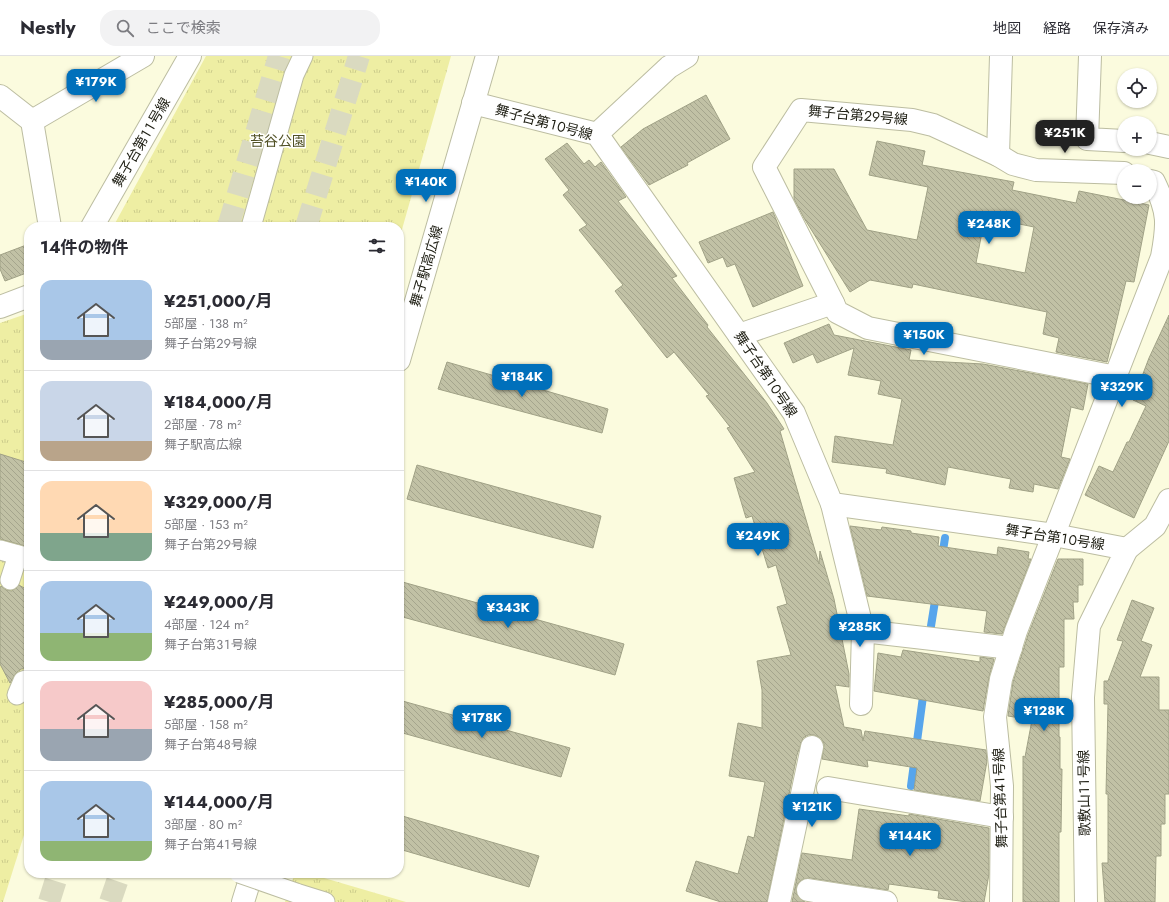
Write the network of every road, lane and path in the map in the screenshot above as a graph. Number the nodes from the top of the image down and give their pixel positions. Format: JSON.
{"nodes":[{"id":1,"x":143,"y":56,"type":"edge"},
{"id":2,"x":190,"y":56,"type":"edge"},
{"id":3,"x":303,"y":56,"type":"edge"},
{"id":4,"x":487,"y":56,"type":"edge"},
{"id":5,"x":687,"y":56,"type":"edge"},
{"id":6,"x":1001,"y":56,"type":"edge"},
{"id":7,"x":1090,"y":56,"type":"edge"},
{"id":8,"x":0,"y":96,"type":"edge"},
{"id":9,"x":473,"y":103,"type":"junction"},
{"id":10,"x":32,"y":121,"type":"junction"},
{"id":11,"x":597,"y":134,"type":"junction"},
{"id":12,"x":1117,"y":141,"type":"edge"},
{"id":13,"x":1157,"y":144,"type":"edge"},
{"id":14,"x":1169,"y":147,"type":"edge"},
{"id":15,"x":998,"y":155,"type":"junction"},
{"id":16,"x":1117,"y":173,"type":"edge"},
{"id":17,"x":1157,"y":188,"type":"edge"},
{"id":18,"x":49,"y":222,"type":"edge"},
{"id":19,"x":95,"y":222,"type":"edge"},
{"id":20,"x":252,"y":222,"type":"edge"},
{"id":21,"x":24,"y":298,"type":"edge"},
{"id":22,"x":833,"y":303,"type":"junction"},
{"id":23,"x":0,"y":307,"type":"edge"},
{"id":24,"x":739,"y":335,"type":"junction"},
{"id":25,"x":404,"y":343,"type":"edge"},
{"id":26,"x":1116,"y":377,"type":"junction"},
{"id":27,"x":1169,"y":500,"type":"edge"},
{"id":28,"x":832,"y":504,"type":"junction"},
{"id":29,"x":1054,"y":535,"type":"junction"},
{"id":30,"x":1127,"y":549,"type":"junction"},
{"id":31,"x":16,"y":554,"type":"edge"},
{"id":32,"x":10,"y":580,"type":"dead end"},
{"id":33,"x":863,"y":631,"type":"junction"},
{"id":34,"x":1011,"y":648,"type":"junction"},
{"id":35,"x":24,"y":680,"type":"edge"},
{"id":36,"x":17,"y":695,"type":"dead end"},
{"id":37,"x":861,"y":704,"type":"dead end"},
{"id":38,"x":812,"y":747,"type":"dead end"},
{"id":39,"x":828,"y":788,"type":"dead end"},
{"id":40,"x":1002,"y":818,"type":"junction"},
{"id":41,"x":250,"y":878,"type":"edge"},
{"id":42,"x":253,"y":878,"type":"edge"},
{"id":43,"x":808,"y":890,"type":"dead end"},
{"id":44,"x":243,"y":902,"type":"edge"},
{"id":45,"x":325,"y":902,"type":"edge"},
{"id":46,"x":779,"y":902,"type":"edge"},
{"id":47,"x":886,"y":902,"type":"edge"},
{"id":48,"x":1001,"y":902,"type":"edge"},
{"id":49,"x":1086,"y":902,"type":"edge"}],
"edges":[{"from":1,"to":10,"type":"street"},
{"from":2,"to":19,"type":"street","name":"舞子台第１１号線"},
{"from":3,"to":20,"type":"street"},
{"from":4,"to":9,"type":"street","name":"舞子駅高広線"},
{"from":5,"to":11,"type":"street"},
{"from":6,"to":15,"type":"street"},
{"from":7,"to":12,"type":"street"},
{"from":8,"to":10,"type":"street"},
{"from":9,"to":11,"type":"street","name":"舞子台第１０号線"},
{"from":9,"to":25,"type":"street","name":"舞子駅高広線"},
{"from":10,"to":18,"type":"street"},
{"from":11,"to":24,"type":"street","name":"舞子台第１０号線"},
{"from":13,"to":14,"type":"street"},
{"from":15,"to":16,"type":"street","name":"舞子台第２９号線"},
{"from":15,"to":22,"type":"street","name":"舞子台第２９号線"},
{"from":17,"to":26,"type":"street"},
{"from":21,"to":23,"type":"street"},
{"from":22,"to":24,"type":"street"},
{"from":22,"to":26,"type":"street"},
{"from":24,"to":28,"type":"street","name":"舞子台第１０号線"},
{"from":26,"to":29,"type":"street"},
{"from":27,"to":30,"type":"street"},
{"from":28,"to":29,"type":"street","name":"舞子台第１０号線"},
{"from":28,"to":33,"type":"street"},
{"from":29,"to":30,"type":"street","name":"舞子台第１０号線"},
{"from":29,"to":34,"type":"street"},
{"from":30,"to":49,"type":"street","name":"歌敷山１１号線"},
{"from":31,"to":32,"type":"street"},
{"from":33,"to":34,"type":"street"},
{"from":33,"to":37,"type":"street"},
{"from":34,"to":40,"type":"street","name":"舞子台第４１号線"},
{"from":35,"to":36,"type":"street"},
{"from":38,"to":46,"type":"street"},
{"from":39,"to":40,"type":"street"},
{"from":40,"to":48,"type":"street","name":"舞子台第４１号線"},
{"from":41,"to":44,"type":"street"},
{"from":42,"to":45,"type":"street","bridge":true},
{"from":43,"to":47,"type":"street"}]}
